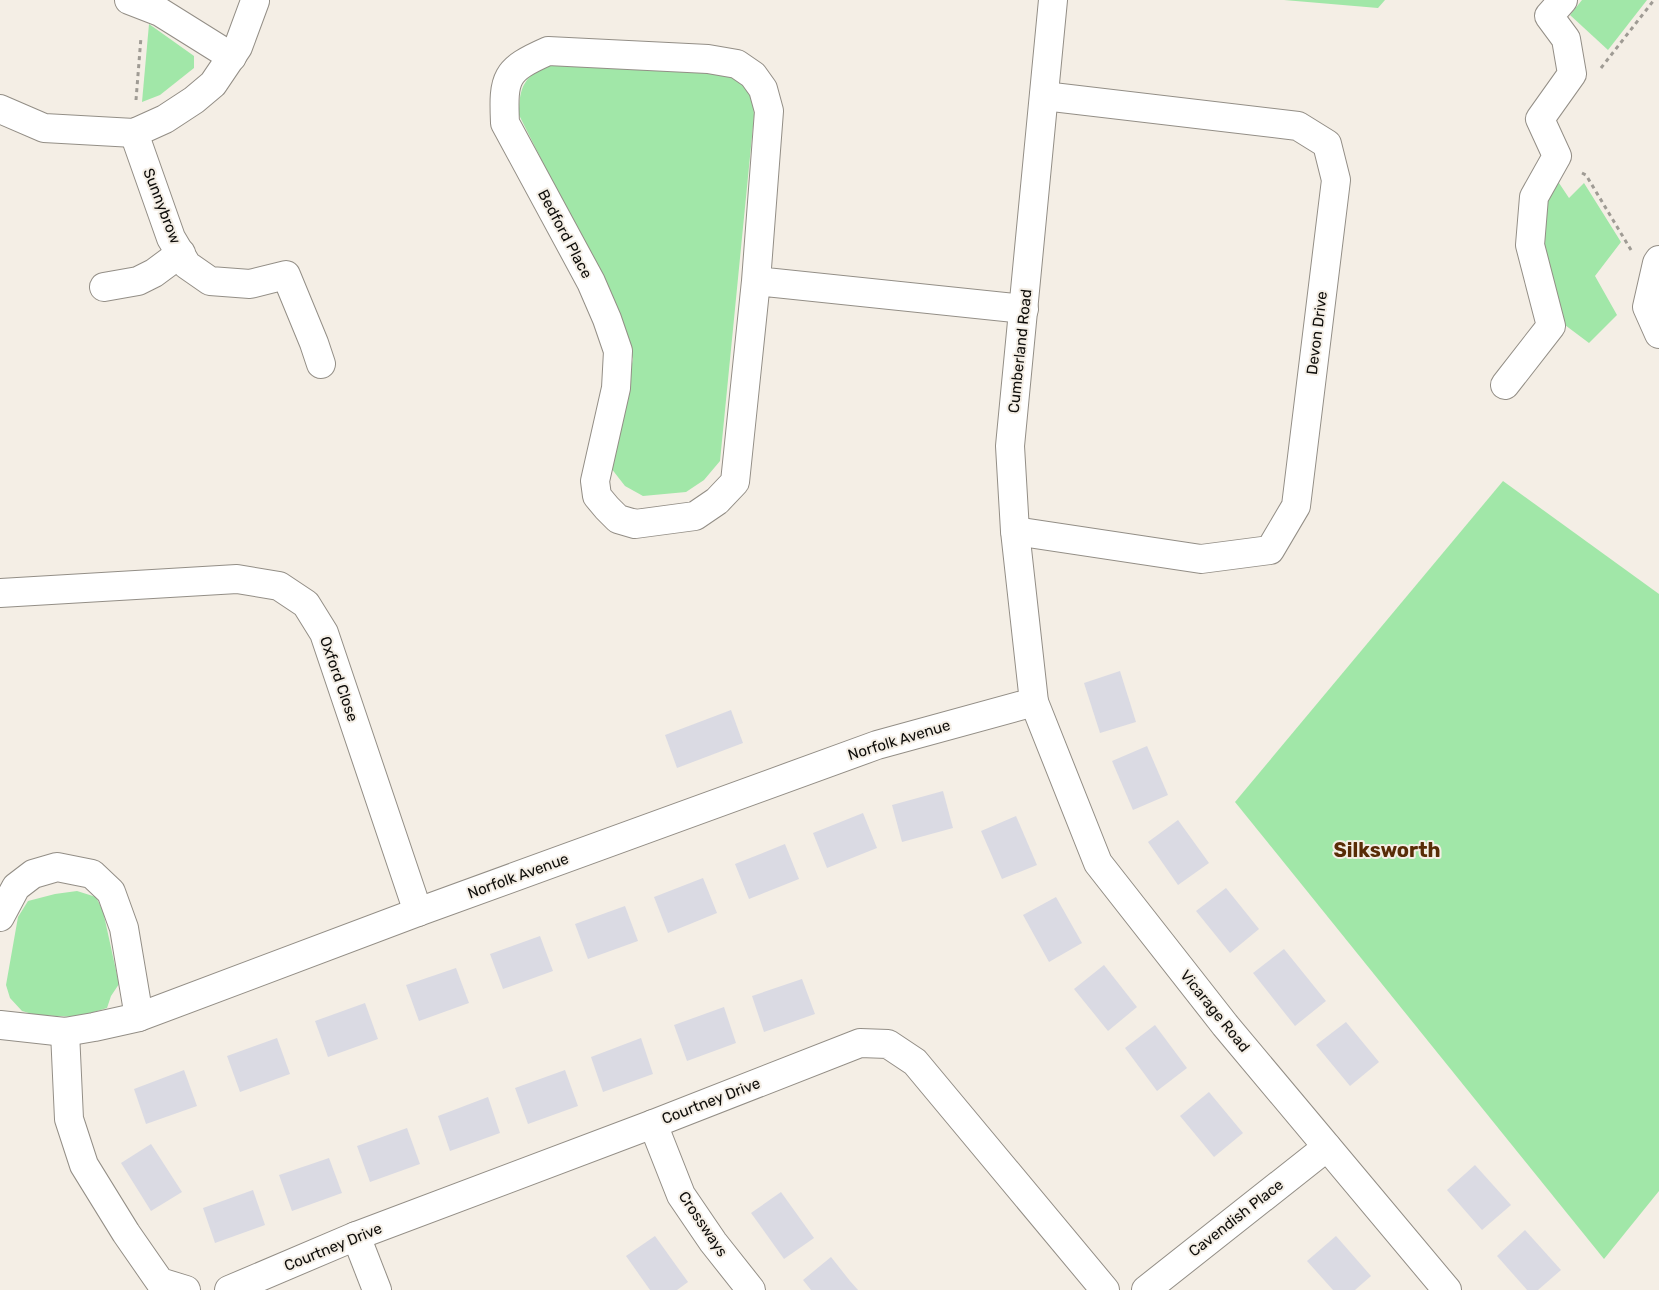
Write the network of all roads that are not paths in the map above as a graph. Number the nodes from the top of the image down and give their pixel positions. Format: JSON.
{"nodes":[{"id":1,"x":1053,"y":0,"type":"edge"},
{"id":2,"x":1563,"y":0,"type":"edge"},
{"id":3,"x":255,"y":1,"type":"dead end"},
{"id":4,"x":146,"y":7,"type":"edge"},
{"id":5,"x":232,"y":57,"type":"junction"},
{"id":6,"x":1044,"y":96,"type":"junction"},
{"id":7,"x":0,"y":109,"type":"edge"},
{"id":8,"x":134,"y":133,"type":"junction"},
{"id":9,"x":181,"y":253,"type":"junction"},
{"id":10,"x":1655,"y":273,"type":"edge"},
{"id":11,"x":756,"y":281,"type":"junction"},
{"id":12,"x":104,"y":287,"type":"dead end"},
{"id":13,"x":1024,"y":309,"type":"junction"},
{"id":14,"x":1659,"y":334,"type":"edge"},
{"id":15,"x":321,"y":364,"type":"dead end"},
{"id":16,"x":1505,"y":385,"type":"dead end"},
{"id":17,"x":1015,"y":531,"type":"junction"},
{"id":18,"x":0,"y":593,"type":"edge"},
{"id":19,"x":1034,"y":702,"type":"junction"},
{"id":20,"x":418,"y":912,"type":"junction"},
{"id":21,"x":0,"y":917,"type":"edge"},
{"id":22,"x":139,"y":1017,"type":"junction"},
{"id":23,"x":0,"y":1025,"type":"edge"},
{"id":24,"x":65,"y":1032,"type":"junction"},
{"id":25,"x":653,"y":1124,"type":"junction"},
{"id":26,"x":1327,"y":1147,"type":"junction"},
{"id":27,"x":356,"y":1236,"type":"junction"},
{"id":28,"x":186,"y":1290,"type":"edge"},
{"id":29,"x":229,"y":1290,"type":"edge"},
{"id":30,"x":377,"y":1290,"type":"edge"},
{"id":31,"x":751,"y":1290,"type":"edge"},
{"id":32,"x":1104,"y":1290,"type":"edge"},
{"id":33,"x":1146,"y":1290,"type":"edge"},
{"id":34,"x":1447,"y":1290,"type":"edge"}],
"edges":[{"from":1,"to":6,"type":"street","name":"Cumberland Road"},
{"from":2,"to":16,"type":"street"},
{"from":3,"to":5,"type":"street"},
{"from":4,"to":5,"type":"street"},
{"from":5,"to":8,"type":"street"},
{"from":6,"to":13,"type":"street","name":"Cumberland Road"},
{"from":6,"to":17,"type":"street","name":"Devon Drive"},
{"from":7,"to":8,"type":"street"},
{"from":8,"to":9,"type":"street","name":"Sunnybrow"},
{"from":9,"to":12,"type":"street"},
{"from":9,"to":15,"type":"street","name":"Sunnybrow"},
{"from":10,"to":14,"type":"street"},
{"from":11,"to":11,"type":"street","name":"Bedford Place"},
{"from":11,"to":13,"type":"street"},
{"from":13,"to":17,"type":"street","name":"Cumberland Road"},
{"from":17,"to":19,"type":"street","name":"Cumberland Road"},
{"from":18,"to":20,"type":"street","name":"Oxford Close"},
{"from":19,"to":20,"type":"street","name":"Norfolk Avenue"},
{"from":19,"to":26,"type":"street","name":"Vicarage Road"},
{"from":20,"to":22,"type":"street","name":"Norfolk Avenue"},
{"from":21,"to":22,"type":"street"},
{"from":22,"to":24,"type":"street","name":"Norfolk Avenue"},
{"from":23,"to":24,"type":"street","name":"Norfolk Avenue"},
{"from":24,"to":28,"type":"street"},
{"from":25,"to":27,"type":"street","name":"Courtney Drive"},
{"from":25,"to":31,"type":"street","name":"Crossways"},
{"from":25,"to":32,"type":"street","name":"Courtney Drive"},
{"from":26,"to":33,"type":"street","name":"Cavendish Place"},
{"from":26,"to":34,"type":"street","name":"Vicarage Road"},
{"from":27,"to":29,"type":"street","name":"Courtney Drive"},
{"from":27,"to":30,"type":"street"}]}
